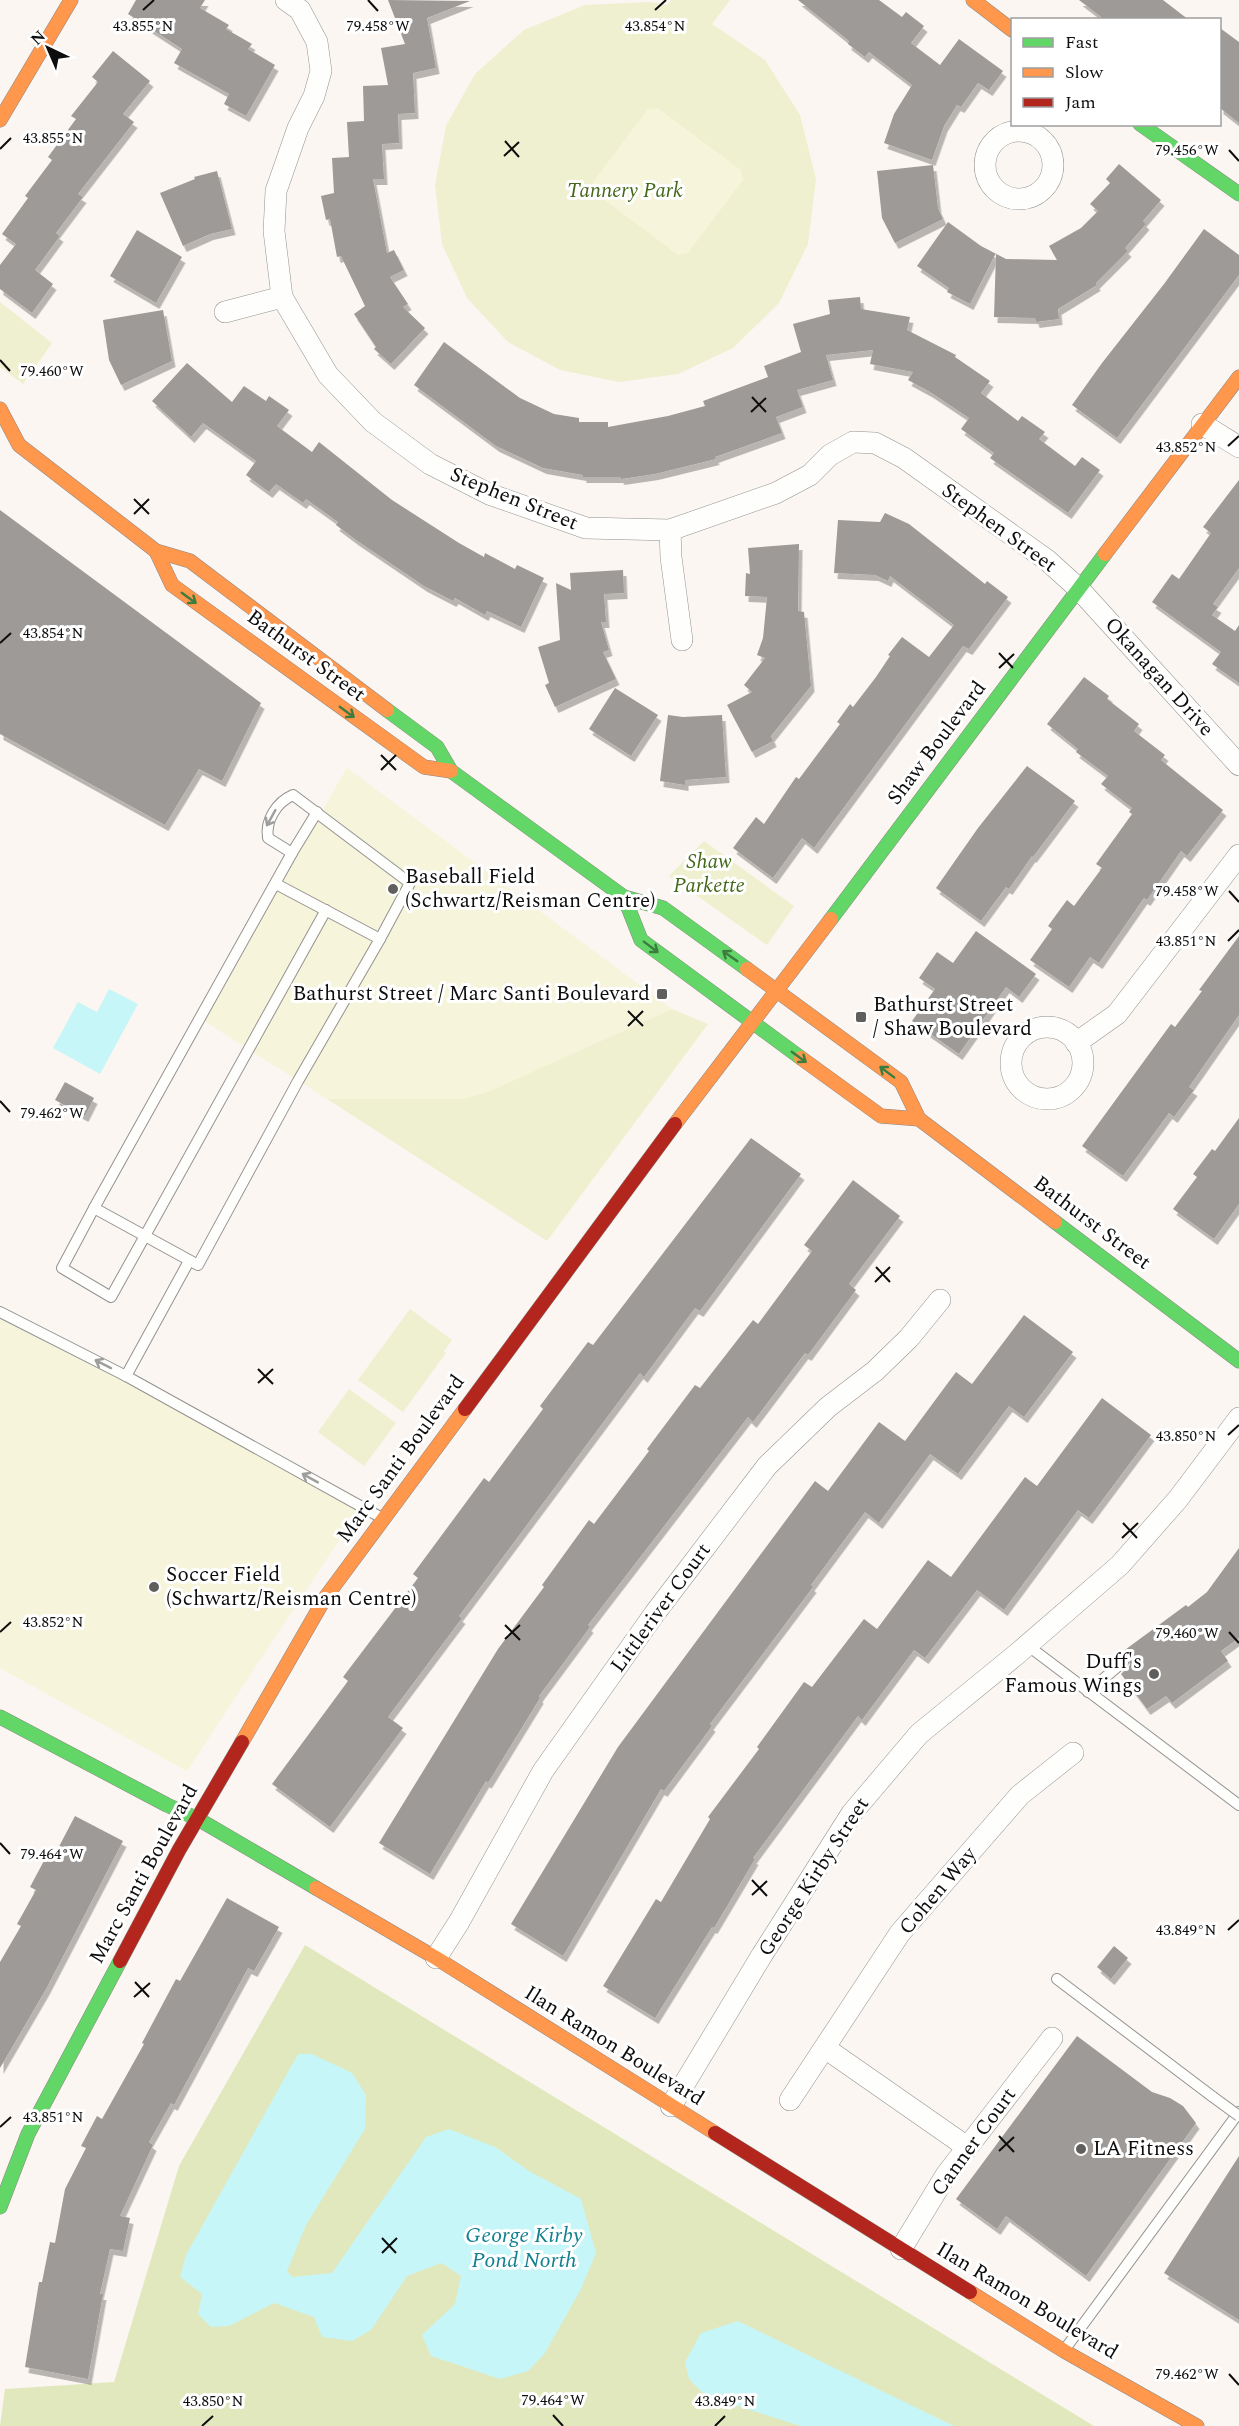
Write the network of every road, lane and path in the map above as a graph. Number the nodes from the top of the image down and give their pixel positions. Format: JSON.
{"nodes":[{"id":1,"x":71,"y":0,"type":"edge"},
{"id":2,"x":286,"y":0,"type":"edge"},
{"id":3,"x":973,"y":0,"type":"edge"},
{"id":4,"x":1011,"y":29,"type":"edge"},
{"id":5,"x":0,"y":120,"type":"edge"},
{"id":6,"x":1143,"y":126,"type":"edge"},
{"id":7,"x":1239,"y":194,"type":"edge"},
{"id":8,"x":282,"y":297,"type":"junction"},
{"id":9,"x":225,"y":312,"type":"dead end"},
{"id":10,"x":1239,"y":377,"type":"edge"},
{"id":11,"x":0,"y":409,"type":"edge"},
{"id":12,"x":1202,"y":424,"type":"junction"},
{"id":13,"x":19,"y":445,"type":"junction"},
{"id":14,"x":0,"y":446,"type":"edge"},
{"id":15,"x":1239,"y":447,"type":"edge"},
{"id":16,"x":669,"y":530,"type":"junction"},
{"id":17,"x":156,"y":551,"type":"junction"},
{"id":18,"x":1080,"y":589,"type":"junction"},
{"id":19,"x":682,"y":640,"type":"dead end"},
{"id":20,"x":1239,"y":765,"type":"edge"},
{"id":21,"x":451,"y":771,"type":"junction"},
{"id":22,"x":317,"y":812,"type":"junction"},
{"id":23,"x":292,"y":854,"type":"junction"},
{"id":24,"x":1239,"y":855,"type":"edge"},
{"id":25,"x":276,"y":884,"type":"junction"},
{"id":26,"x":624,"y":897,"type":"junction"},
{"id":27,"x":326,"y":910,"type":"junction"},
{"id":28,"x":380,"y":939,"type":"junction"},
{"id":29,"x":777,"y":990,"type":"junction"},
{"id":30,"x":752,"y":1022,"type":"junction"},
{"id":31,"x":1076,"y":1043,"type":"dead end"},
{"id":32,"x":920,"y":1119,"type":"junction"},
{"id":33,"x":94,"y":1208,"type":"junction"},
{"id":34,"x":145,"y":1236,"type":"junction"},
{"id":35,"x":189,"y":1261,"type":"junction"},
{"id":36,"x":940,"y":1300,"type":"dead end"},
{"id":37,"x":0,"y":1312,"type":"edge"},
{"id":38,"x":1239,"y":1361,"type":"edge"},
{"id":39,"x":126,"y":1376,"type":"junction"},
{"id":40,"x":1239,"y":1418,"type":"edge"},
{"id":41,"x":383,"y":1518,"type":"junction"},
{"id":42,"x":1027,"y":1646,"type":"junction"},
{"id":43,"x":1123,"y":1662,"type":"dead end"},
{"id":44,"x":1088,"y":1692,"type":"junction"},
{"id":45,"x":0,"y":1718,"type":"edge"},
{"id":46,"x":1073,"y":1753,"type":"dead end"},
{"id":47,"x":1239,"y":1805,"type":"edge"},
{"id":48,"x":198,"y":1819,"type":"junction"},
{"id":49,"x":436,"y":1958,"type":"junction"},
{"id":50,"x":1057,"y":1979,"type":"dead end"},
{"id":51,"x":1052,"y":2038,"type":"dead end"},
{"id":52,"x":825,"y":2048,"type":"junction"},
{"id":53,"x":790,"y":2100,"type":"dead end"},
{"id":54,"x":670,"y":2106,"type":"junction"},
{"id":55,"x":1239,"y":2114,"type":"edge"},
{"id":56,"x":967,"y":2147,"type":"junction"},
{"id":57,"x":0,"y":2207,"type":"edge"},
{"id":58,"x":900,"y":2249,"type":"junction"},
{"id":59,"x":1064,"y":2350,"type":"junction"},
{"id":60,"x":1197,"y":2426,"type":"edge"}],
"edges":[{"from":1,"to":5,"type":"street"},
{"from":2,"to":8,"type":"street","name":"Stephen Street"},
{"from":3,"to":4,"type":"street"},
{"from":6,"to":7,"type":"street"},
{"from":8,"to":9,"type":"street"},
{"from":8,"to":16,"type":"street","name":"Stephen Street"},
{"from":10,"to":12,"type":"street","name":"Shaw Boulevard"},
{"from":11,"to":13,"type":"street","name":"Bathurst Street"},
{"from":12,"to":15,"type":"street"},
{"from":12,"to":18,"type":"street","name":"Shaw Boulevard"},
{"from":13,"to":14,"type":"street"},
{"from":13,"to":17,"type":"street","name":"Bathurst Street"},
{"from":16,"to":18,"type":"street","name":"Stephen Street"},
{"from":16,"to":19,"type":"street"},
{"from":17,"to":21,"type":"street","name":"Bathurst Street"},
{"from":17,"to":21,"type":"street","name":"Bathurst Street","one_way":true},
{"from":18,"to":20,"type":"street","name":"Okanagan Drive"},
{"from":18,"to":29,"type":"street","name":"Shaw Boulevard"},
{"from":21,"to":26,"type":"street","name":"Bathurst Street"},
{"from":22,"to":23,"type":"lane"},
{"from":22,"to":23,"type":"lane","one_way":true},
{"from":22,"to":28,"type":"lane"},
{"from":23,"to":25,"type":"lane"},
{"from":24,"to":31,"type":"street"},
{"from":25,"to":27,"type":"lane"},
{"from":25,"to":33,"type":"lane"},
{"from":29,"to":26,"type":"street","name":"Bathurst Street","one_way":true},
{"from":26,"to":30,"type":"street","one_way":true},
{"from":27,"to":28,"type":"lane"},
{"from":27,"to":34,"type":"lane"},
{"from":28,"to":35,"type":"lane"},
{"from":29,"to":30,"type":"street","name":"Shaw Boulevard"},
{"from":32,"to":29,"type":"street","name":"Bathurst Street","one_way":true},
{"from":30,"to":32,"type":"street","one_way":true},
{"from":30,"to":41,"type":"street","name":"Marc Santi Boulevard"},
{"from":32,"to":38,"type":"street","name":"Bathurst Street"},
{"from":33,"to":34,"type":"lane"},
{"from":33,"to":34,"type":"lane"},
{"from":34,"to":35,"type":"lane"},
{"from":35,"to":39,"type":"lane"},
{"from":36,"to":49,"type":"street","name":"Littleriver Court"},
{"from":39,"to":37,"type":"lane","one_way":true},
{"from":41,"to":39,"type":"lane","one_way":true},
{"from":40,"to":42,"type":"street","name":"George Kirby Street"},
{"from":41,"to":48,"type":"street","name":"Marc Santi Boulevard"},
{"from":42,"to":44,"type":"lane"},
{"from":42,"to":54,"type":"street","name":"George Kirby Street"},
{"from":43,"to":44,"type":"lane"},
{"from":44,"to":47,"type":"lane"},
{"from":45,"to":48,"type":"street","name":"Ilan Ramon Boulevard"},
{"from":46,"to":52,"type":"street","name":"Cohen Way"},
{"from":48,"to":49,"type":"street","name":"Ilan Ramon Boulevard"},
{"from":48,"to":57,"type":"street","name":"Marc Santi Boulevard"},
{"from":49,"to":54,"type":"street","name":"Ilan Ramon Boulevard"},
{"from":50,"to":55,"type":"lane","bridge":true},
{"from":51,"to":56,"type":"street","name":"Canner Court"},
{"from":52,"to":53,"type":"street","name":"Cohen Way"},
{"from":52,"to":56,"type":"street"},
{"from":54,"to":58,"type":"street","name":"Ilan Ramon Boulevard"},
{"from":55,"to":59,"type":"lane"},
{"from":56,"to":58,"type":"street","name":"Canner Court"},
{"from":58,"to":59,"type":"street","name":"Ilan Ramon Boulevard"},
{"from":59,"to":60,"type":"street","name":"Ilan Ramon Boulevard"}]}
